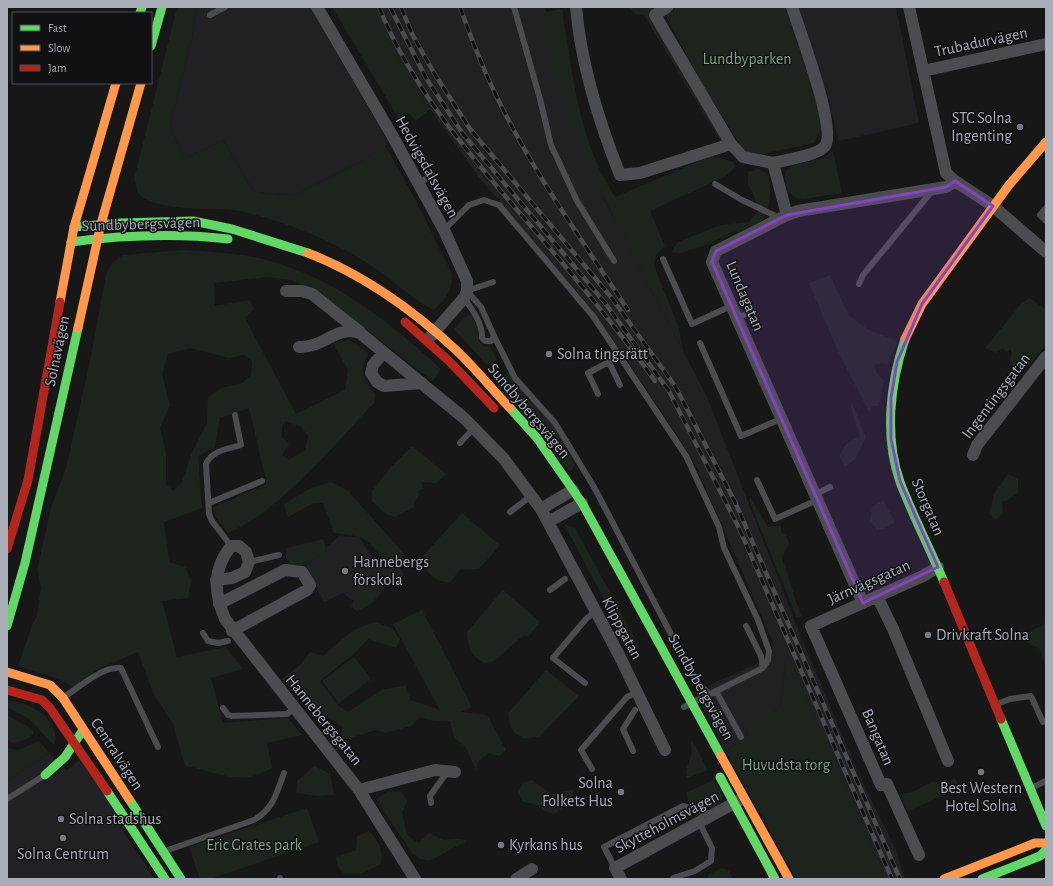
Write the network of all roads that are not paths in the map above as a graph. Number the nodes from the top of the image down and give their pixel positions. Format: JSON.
{"nodes":[{"id":1,"x":162,"y":7,"type":"edge"},
{"id":2,"x":225,"y":7,"type":"edge"},
{"id":3,"x":317,"y":7,"type":"edge"},
{"id":4,"x":514,"y":7,"type":"edge"},
{"id":5,"x":576,"y":7,"type":"edge"},
{"id":6,"x":667,"y":7,"type":"edge"},
{"id":7,"x":792,"y":7,"type":"edge"},
{"id":8,"x":909,"y":7,"type":"edge"},
{"id":9,"x":652,"y":11,"type":"edge"},
{"id":10,"x":210,"y":15,"type":"dead end"},
{"id":11,"x":152,"y":42,"type":"edge"},
{"id":12,"x":1046,"y":44,"type":"edge"},
{"id":13,"x":923,"y":70,"type":"junction"},
{"id":14,"x":116,"y":84,"type":"edge"},
{"id":15,"x":140,"y":84,"type":"edge"},
{"id":16,"x":1046,"y":142,"type":"edge"},
{"id":17,"x":731,"y":144,"type":"junction"},
{"id":18,"x":774,"y":163,"type":"junction"},
{"id":19,"x":433,"y":175,"type":"dead end"},
{"id":20,"x":955,"y":181,"type":"junction"},
{"id":21,"x":418,"y":183,"type":"junction"},
{"id":22,"x":715,"y":184,"type":"dead end"},
{"id":23,"x":933,"y":190,"type":"junction"},
{"id":24,"x":993,"y":206,"type":"junction"},
{"id":25,"x":1046,"y":208,"type":"edge"},
{"id":26,"x":784,"y":216,"type":"junction"},
{"id":27,"x":1046,"y":221,"type":"edge"},
{"id":28,"x":101,"y":224,"type":"junction"},
{"id":29,"x":74,"y":227,"type":"junction"},
{"id":30,"x":444,"y":230,"type":"junction"},
{"id":31,"x":98,"y":238,"type":"junction"},
{"id":32,"x":71,"y":242,"type":"junction"},
{"id":33,"x":1046,"y":252,"type":"edge"},
{"id":34,"x":662,"y":259,"type":"dead end"},
{"id":35,"x":614,"y":261,"type":"dead end"},
{"id":36,"x":493,"y":282,"type":"dead end"},
{"id":37,"x":352,"y":284,"type":"dead end"},
{"id":38,"x":859,"y":284,"type":"dead end"},
{"id":39,"x":286,"y":291,"type":"dead end"},
{"id":40,"x":466,"y":295,"type":"junction"},
{"id":41,"x":731,"y":306,"type":"junction"},
{"id":42,"x":753,"y":311,"type":"dead end"},
{"id":43,"x":399,"y":317,"type":"dead end"},
{"id":44,"x":737,"y":318,"type":"junction"},
{"id":45,"x":360,"y":333,"type":"junction"},
{"id":46,"x":431,"y":336,"type":"junction"},
{"id":47,"x":494,"y":336,"type":"junction"},
{"id":48,"x":700,"y":343,"type":"dead end"},
{"id":49,"x":299,"y":348,"type":"dead end"},
{"id":50,"x":383,"y":353,"type":"junction"},
{"id":51,"x":620,"y":356,"type":"junction"},
{"id":52,"x":1046,"y":357,"type":"edge"},
{"id":53,"x":609,"y":362,"type":"junction"},
{"id":54,"x":422,"y":383,"type":"junction"},
{"id":55,"x":620,"y":385,"type":"dead end"},
{"id":56,"x":598,"y":394,"type":"dead end"},
{"id":57,"x":235,"y":415,"type":"dead end"},
{"id":58,"x":503,"y":417,"type":"dead end"},
{"id":59,"x":781,"y":419,"type":"junction"},
{"id":60,"x":474,"y":428,"type":"junction"},
{"id":61,"x":460,"y":443,"type":"dead end"},
{"id":62,"x":973,"y":455,"type":"dead end"},
{"id":63,"x":542,"y":462,"type":"dead end"},
{"id":64,"x":757,"y":480,"type":"dead end"},
{"id":65,"x":262,"y":482,"type":"dead end"},
{"id":66,"x":830,"y":488,"type":"dead end"},
{"id":67,"x":569,"y":492,"type":"junction"},
{"id":68,"x":531,"y":496,"type":"junction"},
{"id":69,"x":816,"y":498,"type":"junction"},
{"id":70,"x":208,"y":503,"type":"junction"},
{"id":71,"x":578,"y":505,"type":"junction"},
{"id":72,"x":541,"y":509,"type":"junction"},
{"id":73,"x":510,"y":512,"type":"dead end"},
{"id":74,"x":548,"y":522,"type":"junction"},
{"id":75,"x":230,"y":546,"type":"junction"},
{"id":76,"x":7,"y":549,"type":"edge"},
{"id":77,"x":279,"y":555,"type":"dead end"},
{"id":78,"x":249,"y":562,"type":"junction"},
{"id":79,"x":938,"y":567,"type":"junction"},
{"id":80,"x":565,"y":579,"type":"dead end"},
{"id":81,"x":216,"y":580,"type":"junction"},
{"id":82,"x":550,"y":590,"type":"dead end"},
{"id":83,"x":877,"y":596,"type":"junction"},
{"id":84,"x":862,"y":603,"type":"junction"},
{"id":85,"x":219,"y":604,"type":"junction"},
{"id":86,"x":596,"y":611,"type":"junction"},
{"id":87,"x":7,"y":626,"type":"edge"},
{"id":88,"x":746,"y":626,"type":"dead end"},
{"id":89,"x":811,"y":626,"type":"joint"},
{"id":90,"x":204,"y":633,"type":"dead end"},
{"id":91,"x":230,"y":636,"type":"junction"},
{"id":92,"x":763,"y":668,"type":"junction"},
{"id":93,"x":7,"y":672,"type":"edge"},
{"id":94,"x":585,"y":683,"type":"dead end"},
{"id":95,"x":7,"y":690,"type":"edge"},
{"id":96,"x":716,"y":691,"type":"junction"},
{"id":97,"x":637,"y":692,"type":"junction"},
{"id":98,"x":709,"y":694,"type":"junction"},
{"id":99,"x":62,"y":698,"type":"junction"},
{"id":100,"x":693,"y":702,"type":"junction"},
{"id":101,"x":995,"y":704,"type":"junction"},
{"id":102,"x":684,"y":707,"type":"junction"},
{"id":103,"x":223,"y":708,"type":"dead end"},
{"id":104,"x":294,"y":708,"type":"junction"},
{"id":105,"x":635,"y":710,"type":"dead end"},
{"id":106,"x":1043,"y":722,"type":"dead end"},
{"id":107,"x":83,"y":730,"type":"junction"},
{"id":108,"x":741,"y":737,"type":"dead end"},
{"id":109,"x":702,"y":741,"type":"dead end"},
{"id":110,"x":75,"y":742,"type":"junction"},
{"id":111,"x":158,"y":747,"type":"dead end"},
{"id":112,"x":665,"y":750,"type":"dead end"},
{"id":113,"x":633,"y":751,"type":"dead end"},
{"id":114,"x":948,"y":761,"type":"dead end"},
{"id":115,"x":592,"y":769,"type":"dead end"},
{"id":116,"x":716,"y":769,"type":"dead end"},
{"id":117,"x":452,"y":771,"type":"joint"},
{"id":118,"x":284,"y":773,"type":"dead end"},
{"id":119,"x":45,"y":775,"type":"joint"},
{"id":120,"x":1046,"y":781,"type":"edge"},
{"id":121,"x":1030,"y":788,"type":"junction"},
{"id":122,"x":359,"y":790,"type":"junction"},
{"id":123,"x":7,"y":799,"type":"edge"},
{"id":124,"x":740,"y":801,"type":"junction"},
{"id":125,"x":431,"y":803,"type":"dead end"},
{"id":126,"x":711,"y":815,"type":"junction"},
{"id":127,"x":699,"y":822,"type":"junction"},
{"id":128,"x":1046,"y":826,"type":"edge"},
{"id":129,"x":1046,"y":843,"type":"edge"},
{"id":130,"x":1046,"y":850,"type":"edge"},
{"id":131,"x":163,"y":851,"type":"junction"},
{"id":132,"x":919,"y":855,"type":"dead end"},
{"id":133,"x":615,"y":868,"type":"junction"},
{"id":134,"x":532,"y":869,"type":"dead end"},
{"id":135,"x":673,"y":878,"type":"edge"},
{"id":136,"x":986,"y":878,"type":"edge"},
{"id":137,"x":165,"y":879,"type":"edge"},
{"id":138,"x":181,"y":879,"type":"edge"},
{"id":139,"x":415,"y":879,"type":"edge"},
{"id":140,"x":516,"y":879,"type":"edge"},
{"id":141,"x":621,"y":879,"type":"edge"},
{"id":142,"x":775,"y":879,"type":"edge"},
{"id":143,"x":789,"y":879,"type":"edge"},
{"id":144,"x":944,"y":879,"type":"edge"}],
"edges":[{"from":1,"to":11,"type":"main road"},
{"from":2,"to":10,"type":"lane"},
{"from":3,"to":21,"type":"street","name":"Hedvigsdalsvägen"},
{"from":4,"to":35,"type":"lane"},
{"from":5,"to":17,"type":"street"},
{"from":6,"to":9,"type":"street"},
{"from":7,"to":18,"type":"street"},
{"from":8,"to":13,"type":"street"},
{"from":9,"to":17,"type":"street"},
{"from":12,"to":13,"type":"street","name":"Trubadurvägen"},
{"from":13,"to":20,"type":"street"},
{"from":14,"to":29,"type":"main road","name":"Solnavägen"},
{"from":15,"to":28,"type":"main road","name":"Solnavägen"},
{"from":16,"to":24,"type":"main road","name":"Storgatan"},
{"from":17,"to":18,"type":"street"},
{"from":18,"to":26,"type":"street"},
{"from":19,"to":21,"type":"lane"},
{"from":20,"to":23,"type":"street","name":"Lundagatan"},
{"from":20,"to":24,"type":"street"},
{"from":21,"to":30,"type":"street","name":"Hedvigsdalsvägen"},
{"from":22,"to":26,"type":"lane"},
{"from":23,"to":26,"type":"street","name":"Lundagatan"},
{"from":23,"to":38,"type":"lane"},
{"from":24,"to":33,"type":"street"},
{"from":24,"to":79,"type":"main road","name":"Storgatan"},
{"from":25,"to":27,"type":"lane"},
{"from":26,"to":41,"type":"street","name":"Lundagatan"},
{"from":28,"to":29,"type":"main road","name":"Sundbybergsvägen"},
{"from":28,"to":31,"type":"main road","name":"Solnavägen"},
{"from":28,"to":46,"type":"main road","name":"Sundbybergsvägen"},
{"from":29,"to":32,"type":"main road","name":"Solnavägen"},
{"from":30,"to":40,"type":"street","name":"Hedvigsdalsvägen"},
{"from":30,"to":51,"type":"lane"},
{"from":31,"to":32,"type":"main road","name":"Sundbybergsvägen"},
{"from":31,"to":37,"type":"main road","name":"Sundbybergsvägen"},
{"from":31,"to":87,"type":"main road","name":"Solnavägen"},
{"from":32,"to":76,"type":"main road","name":"Solnavägen"},
{"from":34,"to":41,"type":"lane"},
{"from":36,"to":40,"type":"lane"},
{"from":39,"to":45,"type":"street","name":"Klippgatan"},
{"from":40,"to":46,"type":"street"},
{"from":40,"to":47,"type":"lane"},
{"from":40,"to":47,"type":"lane"},
{"from":41,"to":44,"type":"street","name":"Lundagatan"},
{"from":42,"to":44,"type":"lane"},
{"from":43,"to":46,"type":"main road","name":"Sundbybergsvägen"},
{"from":44,"to":59,"type":"street","name":"Lundagatan"},
{"from":45,"to":49,"type":"street"},
{"from":45,"to":50,"type":"street","name":"Klippgatan"},
{"from":46,"to":58,"type":"main road","name":"Sundbybergsvägen"},
{"from":46,"to":67,"type":"main road","name":"Sundbybergsvägen"},
{"from":47,"to":98,"type":"lane"},
{"from":48,"to":59,"type":"lane"},
{"from":50,"to":54,"type":"street","name":"Klippgatan"},
{"from":50,"to":54,"type":"street"},
{"from":51,"to":53,"type":"lane"},
{"from":51,"to":92,"type":"lane"},
{"from":52,"to":62,"type":"street","name":"Ingentingsgatan"},
{"from":53,"to":55,"type":"lane"},
{"from":53,"to":56,"type":"lane"},
{"from":54,"to":60,"type":"street","name":"Klippgatan"},
{"from":57,"to":70,"type":"lane"},
{"from":59,"to":69,"type":"street","name":"Lundagatan"},
{"from":60,"to":61,"type":"lane"},
{"from":60,"to":68,"type":"street","name":"Klippgatan"},
{"from":63,"to":67,"type":"main road","name":"Sundbybergsvägen"},
{"from":64,"to":69,"type":"lane"},
{"from":65,"to":70,"type":"lane"},
{"from":66,"to":69,"type":"lane"},
{"from":67,"to":71,"type":"main road","name":"Sundbybergsvägen"},
{"from":67,"to":72,"type":"street"},
{"from":68,"to":72,"type":"street","name":"Klippgatan"},
{"from":68,"to":73,"type":"lane"},
{"from":69,"to":84,"type":"street","name":"Lundagatan"},
{"from":70,"to":75,"type":"lane"},
{"from":71,"to":74,"type":"street"},
{"from":71,"to":100,"type":"main road","name":"Sundbybergsvägen"},
{"from":71,"to":102,"type":"main road","name":"Sundbybergsvägen"},
{"from":72,"to":74,"type":"street","name":"Klippgatan"},
{"from":74,"to":86,"type":"street","name":"Klippgatan"},
{"from":75,"to":78,"type":"street"},
{"from":75,"to":81,"type":"street","name":"Hannebergsgatan"},
{"from":77,"to":78,"type":"lane"},
{"from":78,"to":81,"type":"street"},
{"from":79,"to":83,"type":"street","name":"Järnvägsgatan"},
{"from":79,"to":101,"type":"main road","name":"Storgatan"},
{"from":80,"to":82,"type":"lane"},
{"from":81,"to":85,"type":"street","name":"Hannebergsgatan"},
{"from":83,"to":84,"type":"street","name":"Järnvägsgatan"},
{"from":83,"to":114,"type":"street"},
{"from":84,"to":89,"type":"street","name":"Järnvägsgatan"},
{"from":85,"to":91,"type":"street","name":"Hannebergsgatan"},
{"from":85,"to":91,"type":"street"},
{"from":86,"to":94,"type":"lane"},
{"from":86,"to":97,"type":"street","name":"Klippgatan"},
{"from":88,"to":92,"type":"lane"},
{"from":89,"to":132,"type":"street","name":"Bangatan"},
{"from":90,"to":91,"type":"lane"},
{"from":91,"to":104,"type":"street","name":"Hannebergsgatan"},
{"from":92,"to":96,"type":"lane"},
{"from":93,"to":99,"type":"main road","name":"Centralvägen"},
{"from":95,"to":110,"type":"main road","name":"Centralvägen"},
{"from":96,"to":98,"type":"lane"},
{"from":96,"to":108,"type":"lane"},
{"from":97,"to":112,"type":"street","name":"Klippgatan"},
{"from":97,"to":115,"type":"lane"},
{"from":98,"to":100,"type":"lane"},
{"from":99,"to":107,"type":"main road","name":"Centralvägen"},
{"from":99,"to":111,"type":"lane"},
{"from":100,"to":102,"type":"lane"},
{"from":100,"to":124,"type":"main road","name":"Sundbybergsvägen"},
{"from":101,"to":106,"type":"lane"},
{"from":101,"to":121,"type":"main road","name":"Storgatan"},
{"from":102,"to":109,"type":"main road","name":"Sundbybergsvägen"},
{"from":103,"to":104,"type":"lane"},
{"from":104,"to":122,"type":"street","name":"Hannebergsgatan"},
{"from":105,"to":113,"type":"lane"},
{"from":107,"to":110,"type":"main road"},
{"from":107,"to":131,"type":"main road","name":"Centralvägen"},
{"from":110,"to":119,"type":"main road"},
{"from":110,"to":137,"type":"main road","name":"Centralvägen"},
{"from":116,"to":124,"type":"main road","name":"Sundbybergsvägen"},
{"from":117,"to":122,"type":"street"},
{"from":117,"to":125,"type":"lane"},
{"from":118,"to":131,"type":"lane"},
{"from":119,"to":123,"type":"lane"},
{"from":120,"to":121,"type":"lane"},
{"from":121,"to":128,"type":"main road","name":"Storgatan"},
{"from":122,"to":139,"type":"street","name":"Hannebergsgatan"},
{"from":124,"to":126,"type":"street","name":"Skytteholmsvägen"},
{"from":124,"to":142,"type":"main road","name":"Sundbybergsvägen"},
{"from":124,"to":143,"type":"main road","name":"Sundbybergsvägen"},
{"from":126,"to":127,"type":"street","name":"Skytteholmsvägen"},
{"from":126,"to":133,"type":"lane"},
{"from":127,"to":133,"type":"street","name":"Skytteholmsvägen"},
{"from":127,"to":135,"type":"lane"},
{"from":129,"to":144,"type":"main road"},
{"from":130,"to":136,"type":"main road"},
{"from":131,"to":138,"type":"main road","name":"Centralvägen"},
{"from":133,"to":141,"type":"street","name":"Skytteholmsvägen"},
{"from":134,"to":140,"type":"street"}]}
